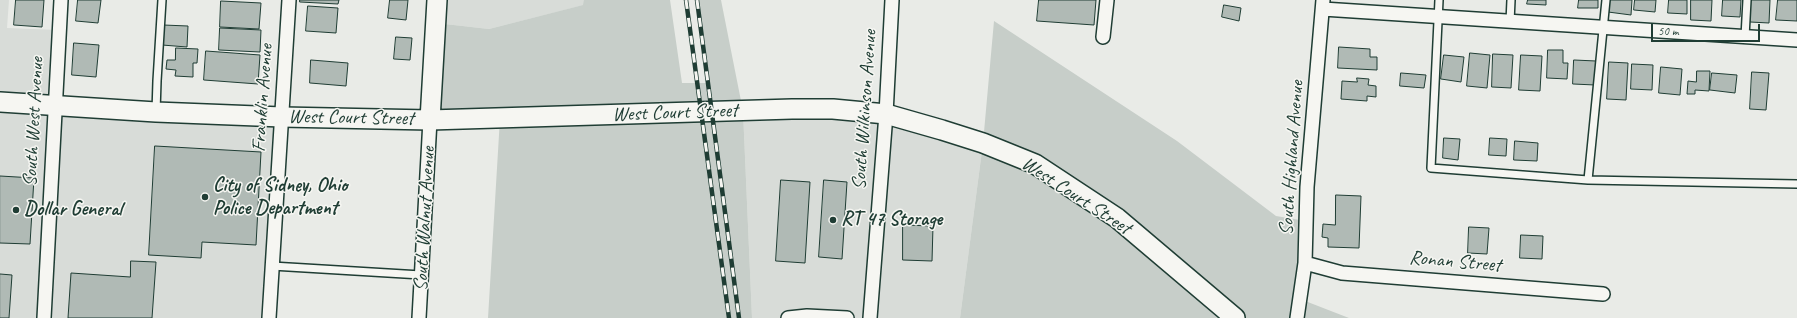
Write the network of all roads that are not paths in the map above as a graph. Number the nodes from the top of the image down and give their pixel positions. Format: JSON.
{"nodes":[{"id":1,"x":61,"y":0,"type":"edge"},
{"id":2,"x":162,"y":0,"type":"edge"},
{"id":3,"x":289,"y":0,"type":"edge"},
{"id":4,"x":437,"y":0,"type":"edge"},
{"id":5,"x":892,"y":0,"type":"edge"},
{"id":6,"x":1107,"y":0,"type":"edge"},
{"id":7,"x":1439,"y":0,"type":"edge"},
{"id":8,"x":1511,"y":0,"type":"edge"},
{"id":9,"x":1606,"y":0,"type":"edge"},
{"id":10,"x":1747,"y":0,"type":"edge"},
{"id":11,"x":1323,"y":5,"type":"edge"},
{"id":12,"x":1438,"y":17,"type":"junction"},
{"id":13,"x":1510,"y":22,"type":"junction"},
{"id":14,"x":1604,"y":28,"type":"junction"},
{"id":15,"x":1103,"y":37,"type":"dead end"},
{"id":16,"x":1745,"y":37,"type":"junction"},
{"id":17,"x":1797,"y":40,"type":"edge"},
{"id":18,"x":0,"y":102,"type":"edge"},
{"id":19,"x":55,"y":105,"type":"junction"},
{"id":20,"x":156,"y":112,"type":"junction"},
{"id":21,"x":886,"y":114,"type":"junction"},
{"id":22,"x":282,"y":117,"type":"junction"},
{"id":23,"x":430,"y":120,"type":"junction"},
{"id":24,"x":1588,"y":180,"type":"junction"},
{"id":25,"x":1797,"y":184,"type":"edge"},
{"id":26,"x":1305,"y":263,"type":"junction"},
{"id":27,"x":272,"y":266,"type":"junction"},
{"id":28,"x":421,"y":275,"type":"junction"},
{"id":29,"x":1603,"y":294,"type":"dead end"},
{"id":30,"x":44,"y":318,"type":"edge"},
{"id":31,"x":269,"y":318,"type":"edge"},
{"id":32,"x":419,"y":318,"type":"edge"},
{"id":33,"x":788,"y":318,"type":"edge"},
{"id":34,"x":847,"y":318,"type":"edge"},
{"id":35,"x":870,"y":318,"type":"edge"},
{"id":36,"x":1235,"y":318,"type":"edge"},
{"id":37,"x":1297,"y":318,"type":"edge"}],
"edges":[{"from":1,"to":19,"type":"street","name":"South West Avenue"},
{"from":2,"to":20,"type":"lane"},
{"from":3,"to":22,"type":"street","name":"Franklin Avenue"},
{"from":4,"to":23,"type":"main road","name":"South Walnut Avenue"},
{"from":5,"to":21,"type":"street","name":"South Wilkinson Avenue"},
{"from":6,"to":15,"type":"street"},
{"from":7,"to":12,"type":"lane"},
{"from":8,"to":13,"type":"lane"},
{"from":9,"to":14,"type":"lane"},
{"from":10,"to":16,"type":"lane"},
{"from":11,"to":12,"type":"street"},
{"from":11,"to":26,"type":"street","name":"South Highland Avenue"},
{"from":12,"to":13,"type":"street"},
{"from":12,"to":24,"type":"lane"},
{"from":13,"to":14,"type":"street"},
{"from":14,"to":16,"type":"street"},
{"from":14,"to":24,"type":"lane"},
{"from":16,"to":17,"type":"street"},
{"from":18,"to":19,"type":"main road","name":"West Court Street"},
{"from":19,"to":20,"type":"main road","name":"West Court Street"},
{"from":19,"to":30,"type":"street","name":"South West Avenue"},
{"from":20,"to":22,"type":"main road","name":"West Court Street"},
{"from":21,"to":23,"type":"main road","name":"West Court Street"},
{"from":21,"to":35,"type":"street","name":"South Wilkinson Avenue"},
{"from":21,"to":36,"type":"main road","name":"West Court Street"},
{"from":22,"to":23,"type":"main road","name":"West Court Street"},
{"from":22,"to":27,"type":"street","name":"Franklin Avenue"},
{"from":23,"to":28,"type":"street","name":"South Walnut Avenue"},
{"from":24,"to":25,"type":"lane"},
{"from":26,"to":29,"type":"street","name":"Ronan Street"},
{"from":26,"to":37,"type":"street","name":"South Highland Avenue"},
{"from":27,"to":28,"type":"lane"},
{"from":27,"to":31,"type":"street","name":"Franklin Avenue"},
{"from":28,"to":32,"type":"street","name":"South Walnut Avenue"},
{"from":33,"to":34,"type":"street"}]}
